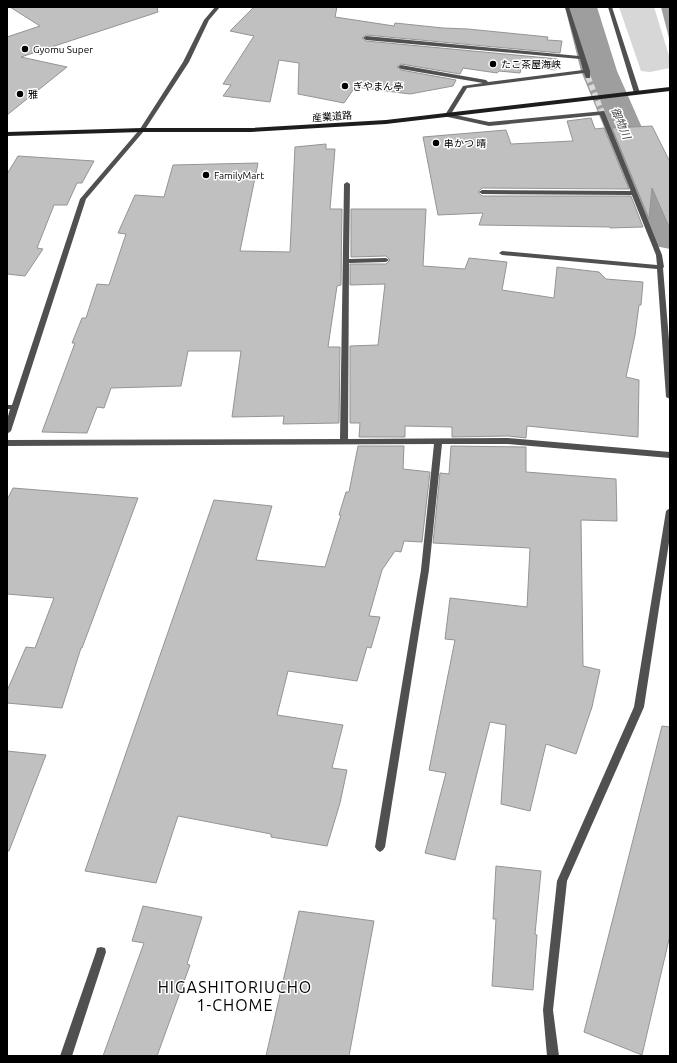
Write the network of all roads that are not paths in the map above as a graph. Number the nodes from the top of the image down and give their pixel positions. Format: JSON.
{"nodes":[{"id":1,"x":218,"y":7,"type":"edge"},
{"id":2,"x":567,"y":7,"type":"edge"},
{"id":3,"x":610,"y":7,"type":"edge"},
{"id":4,"x":366,"y":38,"type":"dead end"},
{"id":5,"x":583,"y":58,"type":"junction"},
{"id":6,"x":401,"y":67,"type":"dead end"},
{"id":7,"x":495,"y":84,"type":"junction"},
{"id":8,"x":670,"y":90,"type":"edge"},
{"id":9,"x":637,"y":93,"type":"junction"},
{"id":10,"x":448,"y":115,"type":"junction"},
{"id":11,"x":142,"y":130,"type":"junction"},
{"id":12,"x":7,"y":134,"type":"edge"},
{"id":13,"x":347,"y":184,"type":"dead end"},
{"id":14,"x":482,"y":192,"type":"dead end"},
{"id":15,"x":634,"y":193,"type":"junction"},
{"id":16,"x":502,"y":253,"type":"dead end"},
{"id":17,"x":386,"y":260,"type":"dead end"},
{"id":18,"x":346,"y":261,"type":"junction"},
{"id":19,"x":661,"y":267,"type":"junction"},
{"id":20,"x":670,"y":397,"type":"edge"},
{"id":21,"x":7,"y":407,"type":"edge"},
{"id":22,"x":15,"y":407,"type":"junction"},
{"id":23,"x":7,"y":431,"type":"edge"},
{"id":24,"x":344,"y":442,"type":"junction"},
{"id":25,"x":438,"y":442,"type":"junction"},
{"id":26,"x":7,"y":444,"type":"edge"},
{"id":27,"x":670,"y":454,"type":"edge"},
{"id":28,"x":670,"y":511,"type":"edge"},
{"id":29,"x":380,"y":847,"type":"dead end"},
{"id":30,"x":101,"y":952,"type":"dead end"},
{"id":31,"x":66,"y":1056,"type":"edge"},
{"id":32,"x":553,"y":1056,"type":"edge"}],
"edges":[{"from":1,"to":11,"type":"street"},
{"from":2,"to":5,"type":"street"},
{"from":3,"to":9,"type":"street"},
{"from":4,"to":5,"type":"street"},
{"from":5,"to":7,"type":"street"},
{"from":6,"to":7,"type":"street"},
{"from":7,"to":10,"type":"street"},
{"from":8,"to":9,"type":"street","name":"産業道路"},
{"from":9,"to":10,"type":"street","name":"産業道路"},
{"from":10,"to":11,"type":"street","name":"産業道路"},
{"from":10,"to":15,"type":"street"},
{"from":11,"to":12,"type":"street","name":"産業道路"},
{"from":11,"to":22,"type":"street"},
{"from":13,"to":18,"type":"street"},
{"from":14,"to":15,"type":"street"},
{"from":15,"to":19,"type":"street"},
{"from":16,"to":19,"type":"street"},
{"from":17,"to":18,"type":"street"},
{"from":18,"to":24,"type":"street"},
{"from":19,"to":20,"type":"street"},
{"from":21,"to":22,"type":"street"},
{"from":22,"to":23,"type":"street"},
{"from":24,"to":25,"type":"street"},
{"from":24,"to":26,"type":"street"},
{"from":25,"to":27,"type":"street"},
{"from":25,"to":29,"type":"street"},
{"from":28,"to":32,"type":"street"},
{"from":30,"to":31,"type":"street"}]}
